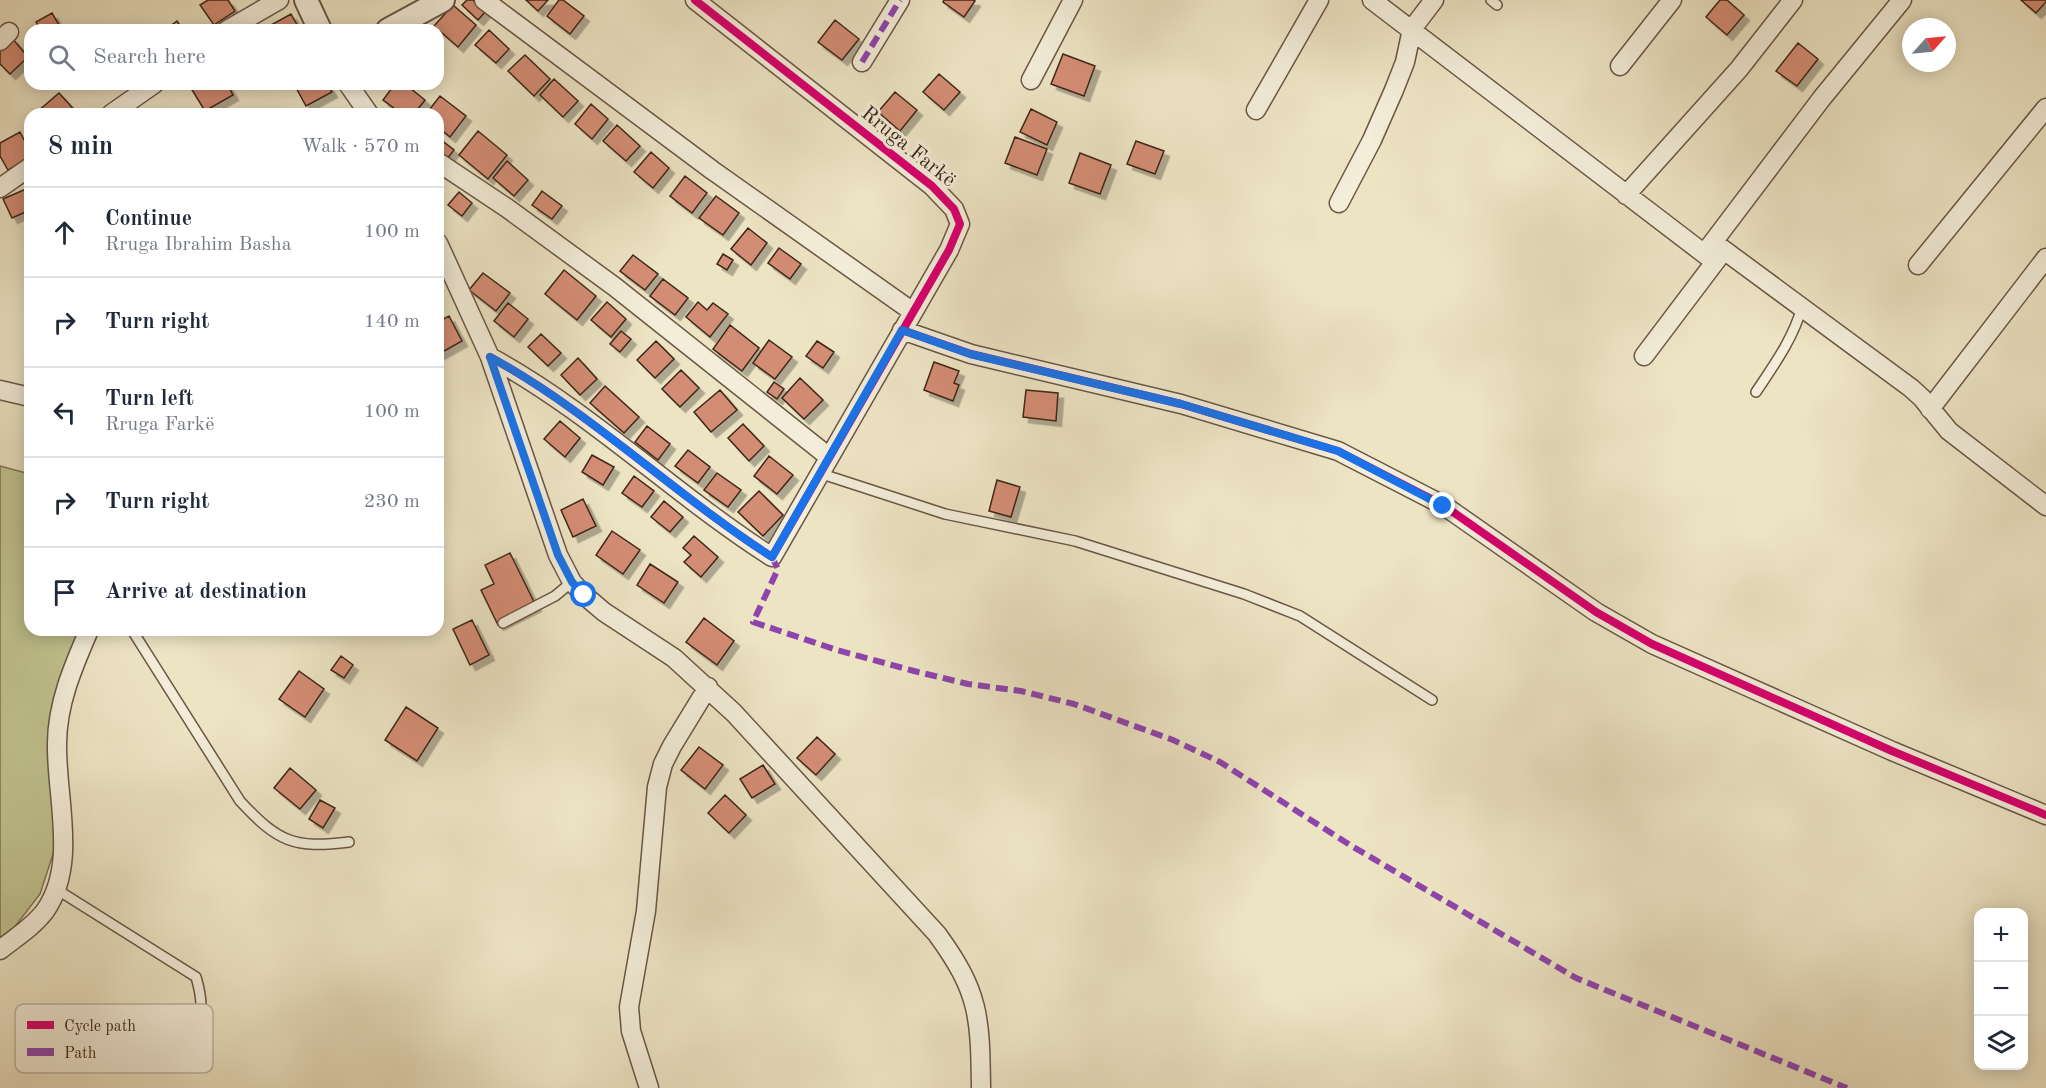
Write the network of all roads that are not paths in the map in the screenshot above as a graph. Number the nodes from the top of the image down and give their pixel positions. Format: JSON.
{"nodes":[{"id":1,"x":279,"y":0,"type":"edge"},
{"id":2,"x":306,"y":0,"type":"edge"},
{"id":3,"x":443,"y":0,"type":"edge"},
{"id":4,"x":484,"y":0,"type":"edge"},
{"id":5,"x":695,"y":0,"type":"edge"},
{"id":6,"x":900,"y":0,"type":"edge"},
{"id":7,"x":1073,"y":0,"type":"edge"},
{"id":8,"x":1318,"y":0,"type":"edge"},
{"id":9,"x":1372,"y":0,"type":"edge"},
{"id":10,"x":1434,"y":0,"type":"edge"},
{"id":11,"x":1671,"y":0,"type":"edge"},
{"id":12,"x":1793,"y":0,"type":"edge"},
{"id":13,"x":1902,"y":0,"type":"edge"},
{"id":14,"x":238,"y":24,"type":"edge"},
{"id":15,"x":317,"y":24,"type":"edge"},
{"id":16,"x":399,"y":24,"type":"edge"},
{"id":17,"x":1412,"y":29,"type":"junction"},
{"id":18,"x":862,"y":62,"type":"dead end"},
{"id":19,"x":1620,"y":66,"type":"dead end"},
{"id":20,"x":1031,"y":80,"type":"dead end"},
{"id":21,"x":145,"y":90,"type":"edge"},
{"id":22,"x":352,"y":90,"type":"edge"},
{"id":23,"x":120,"y":108,"type":"edge"},
{"id":24,"x":365,"y":108,"type":"edge"},
{"id":25,"x":2046,"y":108,"type":"edge"},
{"id":26,"x":1256,"y":110,"type":"dead end"},
{"id":27,"x":444,"y":166,"type":"edge"},
{"id":28,"x":24,"y":171,"type":"edge"},
{"id":29,"x":0,"y":188,"type":"edge"},
{"id":30,"x":1626,"y":195,"type":"junction"},
{"id":31,"x":1339,"y":203,"type":"dead end"},
{"id":32,"x":1714,"y":252,"type":"junction"},
{"id":33,"x":444,"y":256,"type":"edge"},
{"id":34,"x":2046,"y":258,"type":"edge"},
{"id":35,"x":1918,"y":264,"type":"dead end"},
{"id":36,"x":1802,"y":307,"type":"junction"},
{"id":37,"x":913,"y":312,"type":"junction"},
{"id":38,"x":902,"y":330,"type":"junction"},
{"id":39,"x":1644,"y":356,"type":"dead end"},
{"id":40,"x":490,"y":357,"type":"junction"},
{"id":41,"x":0,"y":390,"type":"edge"},
{"id":42,"x":1756,"y":392,"type":"dead end"},
{"id":43,"x":24,"y":396,"type":"edge"},
{"id":44,"x":1930,"y":409,"type":"junction"},
{"id":45,"x":829,"y":457,"type":"junction"},
{"id":46,"x":819,"y":473,"type":"junction"},
{"id":47,"x":2046,"y":506,"type":"edge"},
{"id":48,"x":572,"y":582,"type":"junction"},
{"id":49,"x":503,"y":623,"type":"dead end"},
{"id":50,"x":86,"y":636,"type":"edge"},
{"id":51,"x":136,"y":636,"type":"edge"},
{"id":52,"x":708,"y":687,"type":"junction"},
{"id":53,"x":1432,"y":700,"type":"dead end"},
{"id":54,"x":2046,"y":815,"type":"edge"},
{"id":55,"x":349,"y":842,"type":"dead end"},
{"id":56,"x":56,"y":889,"type":"junction"},
{"id":57,"x":0,"y":950,"type":"edge"},
{"id":58,"x":202,"y":1004,"type":"edge"},
{"id":59,"x":649,"y":1088,"type":"edge"},
{"id":60,"x":981,"y":1088,"type":"edge"}],
"edges":[{"from":1,"to":14,"type":"street"},
{"from":2,"to":15,"type":"street"},
{"from":3,"to":16,"type":"street"},
{"from":4,"to":37,"type":"street"},
{"from":5,"to":37,"type":"street","name":"Rruga Farkë"},
{"from":6,"to":18,"type":"street"},
{"from":7,"to":20,"type":"street"},
{"from":8,"to":26,"type":"street"},
{"from":9,"to":17,"type":"street"},
{"from":10,"to":17,"type":"street"},
{"from":11,"to":19,"type":"street"},
{"from":12,"to":30,"type":"street"},
{"from":13,"to":32,"type":"street"},
{"from":17,"to":30,"type":"street"},
{"from":17,"to":31,"type":"street"},
{"from":21,"to":23,"type":"street"},
{"from":22,"to":24,"type":"street"},
{"from":25,"to":35,"type":"street"},
{"from":27,"to":45,"type":"street"},
{"from":28,"to":29,"type":"street"},
{"from":30,"to":32,"type":"street"},
{"from":32,"to":36,"type":"street"},
{"from":32,"to":39,"type":"street"},
{"from":33,"to":40,"type":"street"},
{"from":34,"to":44,"type":"street"},
{"from":36,"to":42,"type":"lane"},
{"from":36,"to":44,"type":"street"},
{"from":37,"to":38,"type":"street","name":"Rruga Farkë"},
{"from":38,"to":45,"type":"street","name":"Rruga Farkë"},
{"from":38,"to":54,"type":"street"},
{"from":40,"to":46,"type":"street","name":"Rruga Farkë"},
{"from":40,"to":48,"type":"street"},
{"from":41,"to":43,"type":"street"},
{"from":44,"to":47,"type":"street"},
{"from":45,"to":46,"type":"street","name":"Rruga Farkë"},
{"from":46,"to":53,"type":"lane"},
{"from":48,"to":49,"type":"lane"},
{"from":48,"to":52,"type":"street"},
{"from":50,"to":56,"type":"street"},
{"from":51,"to":55,"type":"lane"},
{"from":52,"to":59,"type":"street"},
{"from":52,"to":60,"type":"street"},
{"from":56,"to":57,"type":"street"},
{"from":56,"to":58,"type":"lane"}]}
